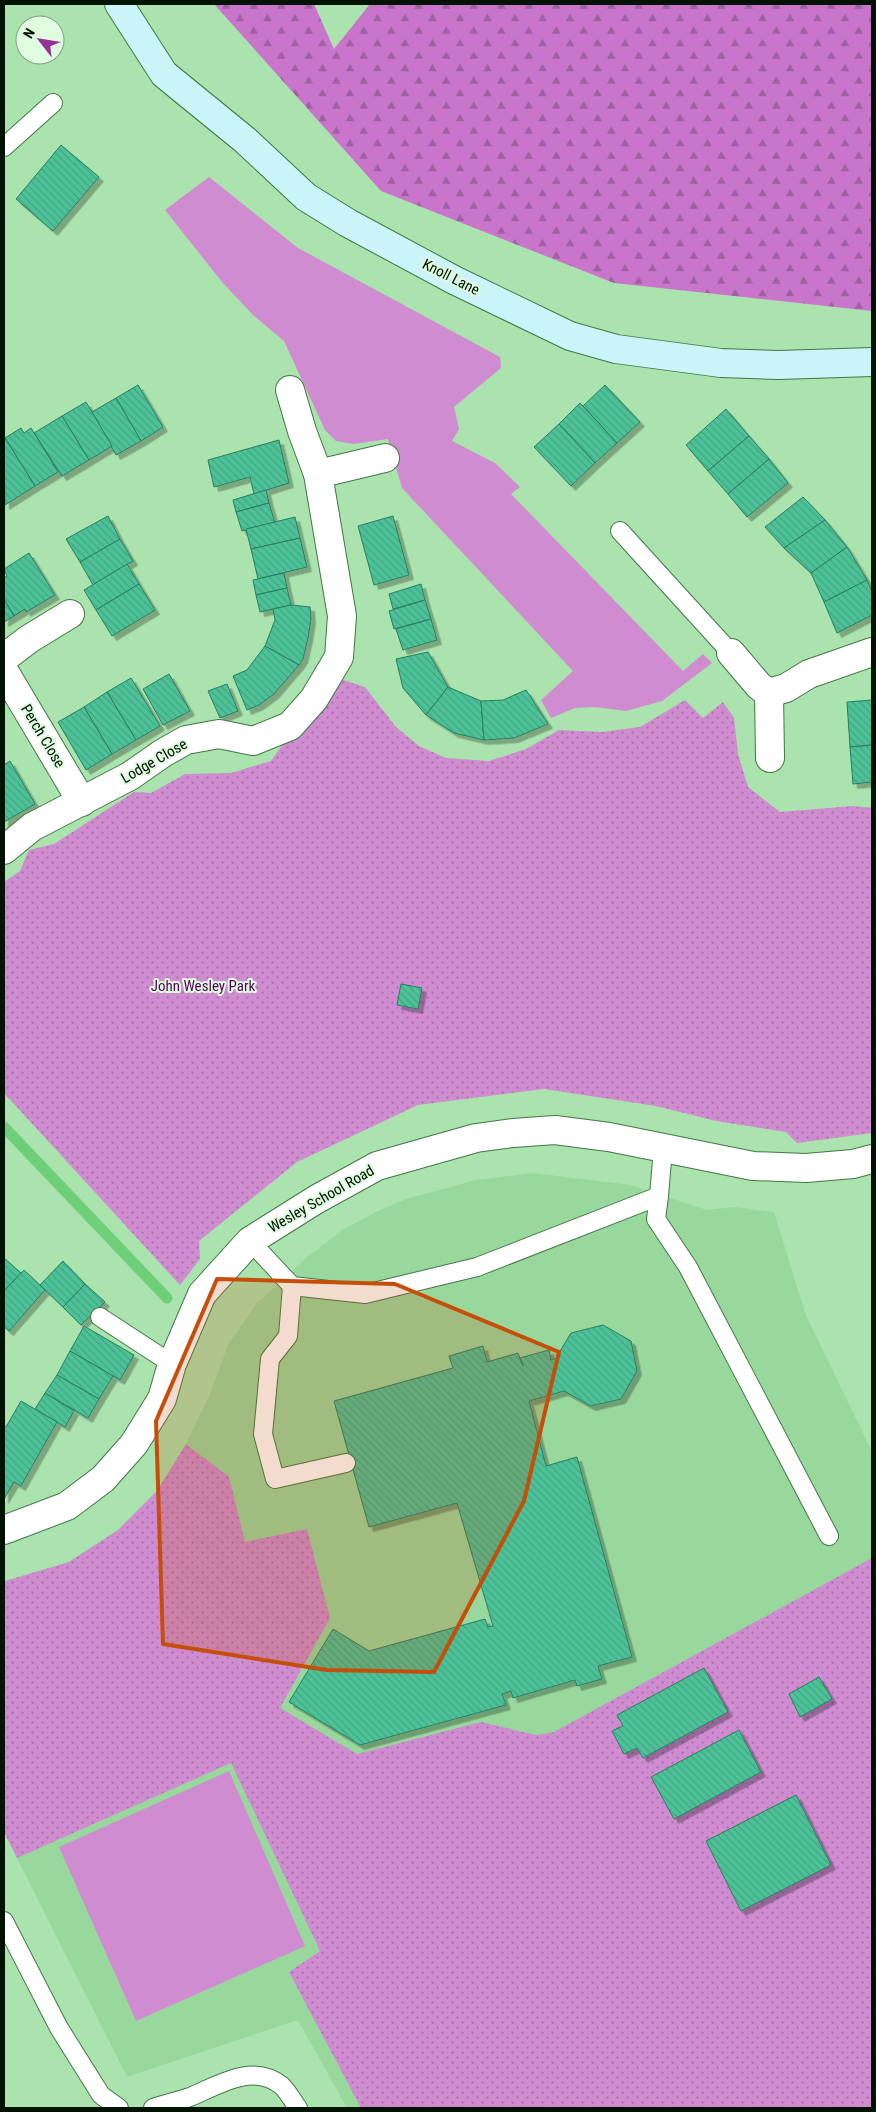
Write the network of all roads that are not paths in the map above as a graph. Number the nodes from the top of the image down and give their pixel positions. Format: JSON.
{"nodes":[{"id":1,"x":119,"y":4,"type":"edge"},
{"id":2,"x":53,"y":103,"type":"dead end"},
{"id":3,"x":4,"y":147,"type":"edge"},
{"id":4,"x":872,"y":362,"type":"edge"},
{"id":5,"x":290,"y":390,"type":"dead end"},
{"id":6,"x":385,"y":458,"type":"dead end"},
{"id":7,"x":318,"y":474,"type":"junction"},
{"id":8,"x":620,"y":531,"type":"dead end"},
{"id":9,"x":70,"y":614,"type":"dead end"},
{"id":10,"x":872,"y":652,"type":"edge"},
{"id":11,"x":731,"y":653,"type":"joint"},
{"id":12,"x":4,"y":658,"type":"edge"},
{"id":13,"x":4,"y":671,"type":"edge"},
{"id":14,"x":769,"y":693,"type":"junction"},
{"id":15,"x":770,"y":758,"type":"dead end"},
{"id":16,"x":82,"y":802,"type":"junction"},
{"id":17,"x":4,"y":850,"type":"edge"},
{"id":18,"x":663,"y":1148,"type":"junction"},
{"id":19,"x":872,"y":1159,"type":"edge"},
{"id":20,"x":659,"y":1196,"type":"junction"},
{"id":21,"x":250,"y":1241,"type":"junction"},
{"id":22,"x":292,"y":1286,"type":"junction"},
{"id":23,"x":100,"y":1317,"type":"dead end"},
{"id":24,"x":172,"y":1364,"type":"junction"},
{"id":25,"x":346,"y":1463,"type":"dead end"},
{"id":26,"x":4,"y":1530,"type":"edge"},
{"id":27,"x":829,"y":1536,"type":"dead end"},
{"id":28,"x":4,"y":1921,"type":"edge"},
{"id":29,"x":119,"y":2108,"type":"edge"},
{"id":30,"x":153,"y":2108,"type":"edge"},
{"id":31,"x":298,"y":2108,"type":"edge"}],
"edges":[{"from":1,"to":4,"type":"street","name":"Knoll Lane"},
{"from":2,"to":3,"type":"lane"},
{"from":5,"to":7,"type":"street","name":"Lodge Close"},
{"from":6,"to":7,"type":"street"},
{"from":7,"to":16,"type":"street","name":"Lodge Close"},
{"from":8,"to":11,"type":"lane"},
{"from":9,"to":12,"type":"street"},
{"from":10,"to":14,"type":"street"},
{"from":11,"to":14,"type":"street"},
{"from":13,"to":16,"type":"street","name":"Perch Close"},
{"from":14,"to":15,"type":"street"},
{"from":16,"to":17,"type":"street","name":"Lodge Close"},
{"from":18,"to":19,"type":"street","name":"Wesley School Road"},
{"from":18,"to":20,"type":"lane"},
{"from":18,"to":21,"type":"street","name":"Wesley School Road"},
{"from":20,"to":22,"type":"lane"},
{"from":20,"to":27,"type":"lane"},
{"from":21,"to":22,"type":"lane"},
{"from":21,"to":24,"type":"street","name":"Wesley School Road"},
{"from":22,"to":25,"type":"lane"},
{"from":23,"to":24,"type":"lane"},
{"from":24,"to":26,"type":"street","name":"Wesley School Road"},
{"from":28,"to":29,"type":"lane"},
{"from":30,"to":31,"type":"lane"}]}
